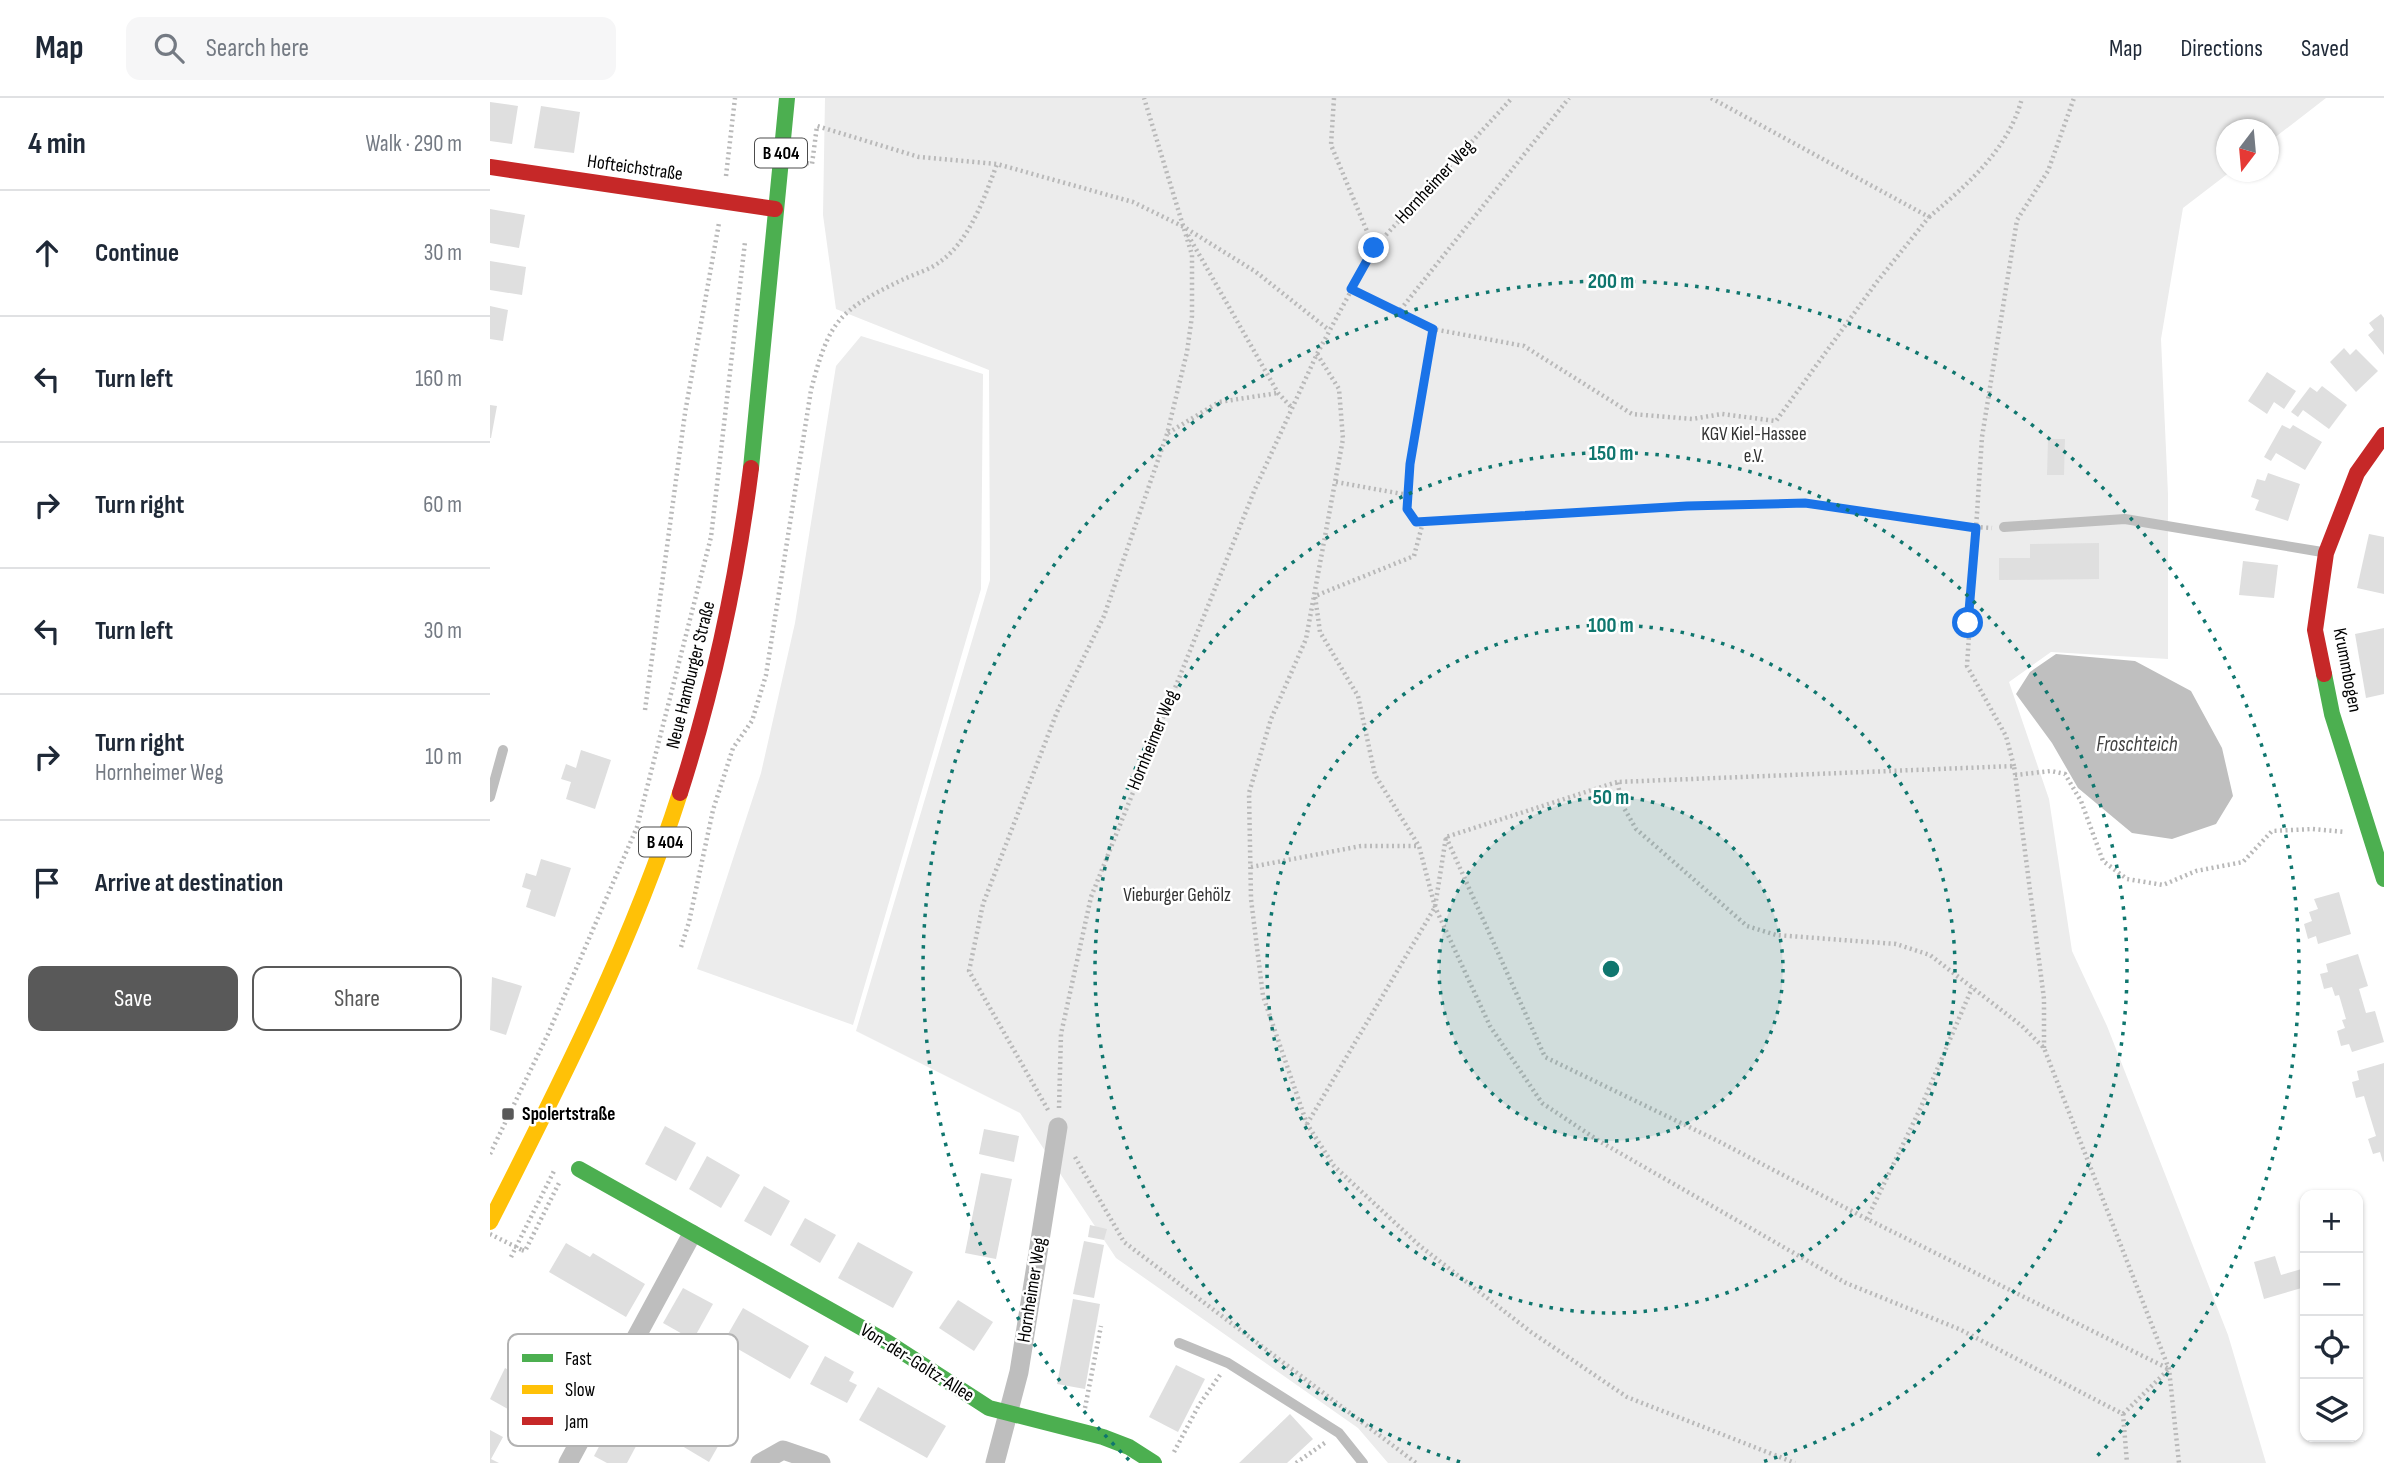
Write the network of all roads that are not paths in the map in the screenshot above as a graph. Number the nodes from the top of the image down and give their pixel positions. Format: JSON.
{"nodes":[{"id":1,"x":787,"y":98,"type":"edge"},
{"id":2,"x":490,"y":167,"type":"edge"},
{"id":3,"x":775,"y":209,"type":"junction"},
{"id":4,"x":2384,"y":435,"type":"edge"},
{"id":5,"x":2004,"y":527,"type":"road end"},
{"id":6,"x":2326,"y":553,"type":"junction"},
{"id":7,"x":503,"y":750,"type":"dead end"},
{"id":8,"x":490,"y":797,"type":"edge"},
{"id":9,"x":2384,"y":879,"type":"edge"},
{"id":10,"x":1058,"y":1127,"type":"road end"},
{"id":11,"x":579,"y":1170,"type":"road end"},
{"id":12,"x":490,"y":1222,"type":"edge"},
{"id":13,"x":692,"y":1234,"type":"junction"},
{"id":14,"x":638,"y":1334,"type":"edge"},
{"id":15,"x":1179,"y":1343,"type":"dead end"},
{"id":16,"x":1007,"y":1413,"type":"junction"},
{"id":17,"x":577,"y":1446,"type":"edge"},
{"id":18,"x":568,"y":1463,"type":"edge"},
{"id":19,"x":760,"y":1463,"type":"edge"},
{"id":20,"x":821,"y":1463,"type":"edge"},
{"id":21,"x":995,"y":1463,"type":"edge"},
{"id":22,"x":1154,"y":1463,"type":"edge"},
{"id":23,"x":1363,"y":1463,"type":"edge"}],
"edges":[{"from":1,"to":3,"type":"street","name":"Neue Hamburger Straße","number":"B 404"},
{"from":2,"to":3,"type":"street","name":"Hofteichstraße"},
{"from":3,"to":12,"type":"street","name":"Neue Hamburger Straße","number":"B 404"},
{"from":4,"to":6,"type":"street","name":"Krummbogen"},
{"from":5,"to":6,"type":"lane"},
{"from":6,"to":9,"type":"street","name":"Krummbogen"},
{"from":7,"to":8,"type":"lane"},
{"from":10,"to":16,"type":"street","name":"Hornheimer Weg"},
{"from":11,"to":13,"type":"street","name":"Von-der-Goltz-Allee"},
{"from":13,"to":14,"type":"street"},
{"from":13,"to":16,"type":"street","name":"Von-der-Goltz-Allee"},
{"from":15,"to":23,"type":"lane"},
{"from":16,"to":21,"type":"street","name":"Hornheimer Weg"},
{"from":16,"to":22,"type":"street","name":"Von-der-Goltz-Allee"},
{"from":17,"to":18,"type":"street"},
{"from":19,"to":20,"type":"street"}]}
